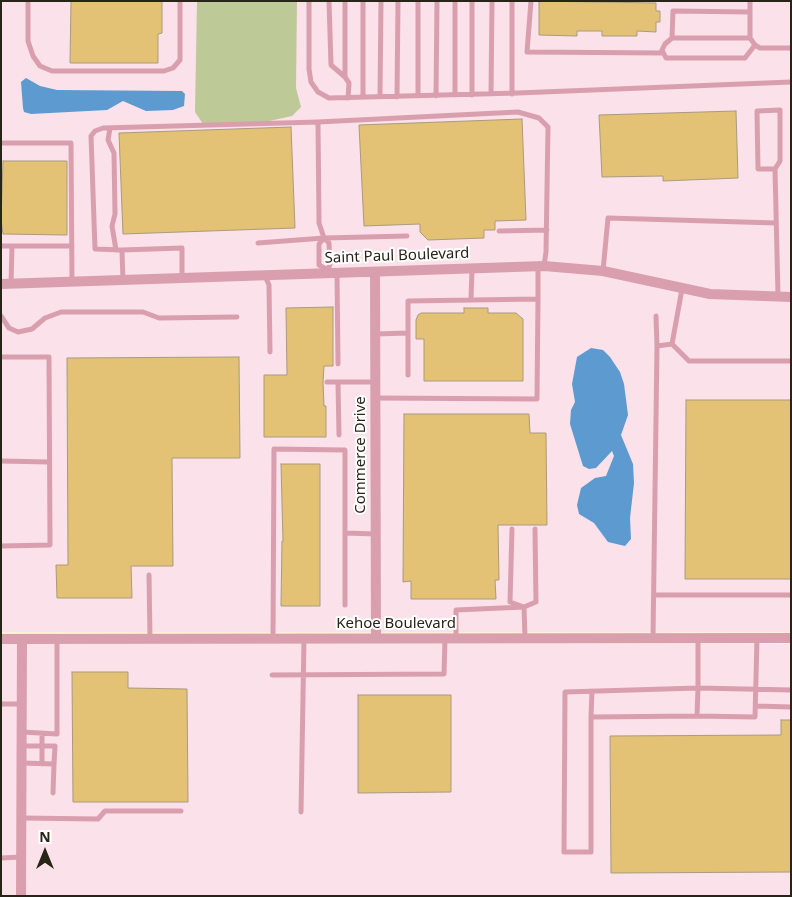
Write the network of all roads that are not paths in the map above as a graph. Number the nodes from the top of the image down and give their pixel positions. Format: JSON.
{"nodes":[{"id":1,"x":28,"y":1,"type":"edge"},
{"id":2,"x":180,"y":1,"type":"edge"},
{"id":3,"x":309,"y":1,"type":"edge"},
{"id":4,"x":329,"y":1,"type":"edge"},
{"id":5,"x":345,"y":1,"type":"edge"},
{"id":6,"x":363,"y":1,"type":"edge"},
{"id":7,"x":381,"y":1,"type":"edge"},
{"id":8,"x":398,"y":1,"type":"edge"},
{"id":9,"x":418,"y":1,"type":"edge"},
{"id":10,"x":437,"y":1,"type":"edge"},
{"id":11,"x":455,"y":1,"type":"edge"},
{"id":12,"x":472,"y":1,"type":"edge"},
{"id":13,"x":492,"y":1,"type":"edge"},
{"id":14,"x":512,"y":1,"type":"edge"},
{"id":15,"x":531,"y":1,"type":"edge"},
{"id":16,"x":750,"y":1,"type":"edge"},
{"id":17,"x":750,"y":12,"type":"junction"},
{"id":18,"x":672,"y":38,"type":"junction"},
{"id":19,"x":750,"y":38,"type":"junction"},
{"id":20,"x":754,"y":45,"type":"junction"},
{"id":21,"x":791,"y":48,"type":"edge"},
{"id":22,"x":663,"y":53,"type":"junction"},
{"id":23,"x":345,"y":77,"type":"junction"},
{"id":24,"x":791,"y":82,"type":"edge"},
{"id":25,"x":491,"y":94,"type":"junction"},
{"id":26,"x":512,"y":94,"type":"junction"},
{"id":27,"x":455,"y":95,"type":"junction"},
{"id":28,"x":472,"y":95,"type":"junction"},
{"id":29,"x":418,"y":96,"type":"junction"},
{"id":30,"x":436,"y":96,"type":"junction"},
{"id":31,"x":363,"y":97,"type":"junction"},
{"id":32,"x":380,"y":97,"type":"junction"},
{"id":33,"x":397,"y":97,"type":"junction"},
{"id":34,"x":348,"y":98,"type":"junction"},
{"id":35,"x":318,"y":122,"type":"junction"},
{"id":36,"x":110,"y":128,"type":"junction"},
{"id":37,"x":1,"y":143,"type":"edge"},
{"id":38,"x":775,"y":169,"type":"junction"},
{"id":39,"x":776,"y":223,"type":"junction"},
{"id":40,"x":547,"y":230,"type":"junction"},
{"id":41,"x":498,"y":231,"type":"dead end"},
{"id":42,"x":408,"y":236,"type":"dead end"},
{"id":43,"x":324,"y":238,"type":"junction"},
{"id":44,"x":258,"y":243,"type":"dead end"},
{"id":45,"x":1,"y":246,"type":"edge"},
{"id":46,"x":12,"y":246,"type":"junction"},
{"id":47,"x":72,"y":246,"type":"junction"},
{"id":48,"x":119,"y":250,"type":"junction"},
{"id":49,"x":541,"y":266,"type":"junction"},
{"id":50,"x":472,"y":268,"type":"junction"},
{"id":51,"x":602,"y":271,"type":"junction"},
{"id":52,"x":330,"y":272,"type":"junction"},
{"id":53,"x":376,"y":272,"type":"junction"},
{"id":54,"x":265,"y":276,"type":"junction"},
{"id":55,"x":182,"y":279,"type":"junction"},
{"id":56,"x":123,"y":281,"type":"junction"},
{"id":57,"x":72,"y":283,"type":"junction"},
{"id":58,"x":6,"y":284,"type":"edge"},
{"id":59,"x":682,"y":290,"type":"junction"},
{"id":60,"x":778,"y":298,"type":"junction"},
{"id":61,"x":791,"y":298,"type":"edge"},
{"id":62,"x":538,"y":299,"type":"junction"},
{"id":63,"x":471,"y":300,"type":"junction"},
{"id":64,"x":1,"y":316,"type":"edge"},
{"id":65,"x":656,"y":316,"type":"dead end"},
{"id":66,"x":237,"y":318,"type":"dead end"},
{"id":67,"x":376,"y":334,"type":"junction"},
{"id":68,"x":408,"y":334,"type":"junction"},
{"id":69,"x":672,"y":344,"type":"junction"},
{"id":70,"x":656,"y":346,"type":"junction"},
{"id":71,"x":270,"y":352,"type":"dead end"},
{"id":72,"x":1,"y":357,"type":"edge"},
{"id":73,"x":791,"y":361,"type":"edge"},
{"id":74,"x":338,"y":364,"type":"dead end"},
{"id":75,"x":408,"y":375,"type":"dead end"},
{"id":76,"x":326,"y":382,"type":"dead end"},
{"id":77,"x":338,"y":382,"type":"junction"},
{"id":78,"x":376,"y":382,"type":"junction"},
{"id":79,"x":376,"y":398,"type":"junction"},
{"id":80,"x":338,"y":435,"type":"dead end"},
{"id":81,"x":1,"y":461,"type":"edge"},
{"id":82,"x":49,"y":462,"type":"junction"},
{"id":83,"x":512,"y":529,"type":"dead end"},
{"id":84,"x":535,"y":529,"type":"dead end"},
{"id":85,"x":345,"y":533,"type":"junction"},
{"id":86,"x":376,"y":534,"type":"junction"},
{"id":87,"x":1,"y":546,"type":"edge"},
{"id":88,"x":149,"y":575,"type":"dead end"},
{"id":89,"x":655,"y":595,"type":"junction"},
{"id":90,"x":791,"y":595,"type":"edge"},
{"id":91,"x":345,"y":605,"type":"dead end"},
{"id":92,"x":524,"y":607,"type":"junction"},
{"id":93,"x":376,"y":638,"type":"junction"},
{"id":94,"x":444,"y":638,"type":"junction"},
{"id":95,"x":456,"y":638,"type":"junction"},
{"id":96,"x":524,"y":638,"type":"junction"},
{"id":97,"x":653,"y":638,"type":"junction"},
{"id":98,"x":698,"y":638,"type":"junction"},
{"id":99,"x":757,"y":638,"type":"junction"},
{"id":100,"x":791,"y":638,"type":"edge"},
{"id":101,"x":1,"y":639,"type":"edge"},
{"id":102,"x":22,"y":639,"type":"junction"},
{"id":103,"x":57,"y":639,"type":"junction"},
{"id":104,"x":150,"y":639,"type":"junction"},
{"id":105,"x":273,"y":639,"type":"junction"},
{"id":106,"x":304,"y":639,"type":"junction"},
{"id":107,"x":272,"y":675,"type":"dead end"},
{"id":108,"x":303,"y":676,"type":"junction"},
{"id":109,"x":698,"y":688,"type":"junction"},
{"id":110,"x":756,"y":690,"type":"junction"},
{"id":111,"x":791,"y":690,"type":"edge"},
{"id":112,"x":592,"y":692,"type":"junction"},
{"id":113,"x":1,"y":704,"type":"edge"},
{"id":114,"x":23,"y":704,"type":"junction"},
{"id":115,"x":756,"y":706,"type":"junction"},
{"id":116,"x":791,"y":707,"type":"edge"},
{"id":117,"x":591,"y":716,"type":"junction"},
{"id":118,"x":697,"y":716,"type":"junction"},
{"id":119,"x":22,"y":732,"type":"junction"},
{"id":120,"x":42,"y":733,"type":"junction"},
{"id":121,"x":22,"y":746,"type":"junction"},
{"id":122,"x":42,"y":746,"type":"junction"},
{"id":123,"x":22,"y":763,"type":"junction"},
{"id":124,"x":42,"y":764,"type":"junction"},
{"id":125,"x":54,"y":764,"type":"junction"},
{"id":126,"x":53,"y":793,"type":"dead end"},
{"id":127,"x":181,"y":811,"type":"dead end"},
{"id":128,"x":301,"y":812,"type":"dead end"},
{"id":129,"x":22,"y":818,"type":"junction"},
{"id":130,"x":22,"y":857,"type":"junction"},
{"id":131,"x":1,"y":858,"type":"edge"},
{"id":132,"x":21,"y":896,"type":"edge"}],
"edges":[{"from":1,"to":2,"type":"lane"},
{"from":3,"to":34,"type":"lane"},
{"from":4,"to":23,"type":"lane"},
{"from":5,"to":23,"type":"lane"},
{"from":6,"to":31,"type":"lane"},
{"from":7,"to":32,"type":"lane"},
{"from":8,"to":33,"type":"lane"},
{"from":9,"to":29,"type":"lane"},
{"from":10,"to":30,"type":"lane"},
{"from":11,"to":27,"type":"lane"},
{"from":12,"to":28,"type":"lane"},
{"from":13,"to":25,"type":"lane"},
{"from":14,"to":26,"type":"lane"},
{"from":15,"to":22,"type":"lane"},
{"from":16,"to":17,"type":"lane"},
{"from":17,"to":18,"type":"lane"},
{"from":17,"to":19,"type":"lane"},
{"from":18,"to":19,"type":"lane"},
{"from":18,"to":22,"type":"lane"},
{"from":19,"to":20,"type":"lane"},
{"from":20,"to":21,"type":"lane"},
{"from":20,"to":22,"type":"lane"},
{"from":23,"to":34,"type":"lane"},
{"from":24,"to":26,"type":"lane"},
{"from":25,"to":26,"type":"lane"},
{"from":25,"to":28,"type":"lane"},
{"from":27,"to":28,"type":"lane"},
{"from":27,"to":30,"type":"lane"},
{"from":29,"to":30,"type":"lane"},
{"from":29,"to":33,"type":"lane"},
{"from":31,"to":32,"type":"lane"},
{"from":31,"to":34,"type":"lane"},
{"from":32,"to":33,"type":"lane"},
{"from":35,"to":36,"type":"lane"},
{"from":35,"to":40,"type":"lane"},
{"from":35,"to":43,"type":"lane"},
{"from":36,"to":48,"type":"lane"},
{"from":36,"to":48,"type":"lane"},
{"from":37,"to":47,"type":"lane"},
{"from":38,"to":38,"type":"lane"},
{"from":38,"to":39,"type":"lane"},
{"from":39,"to":51,"type":"lane"},
{"from":39,"to":60,"type":"lane"},
{"from":40,"to":41,"type":"lane"},
{"from":40,"to":49,"type":"lane"},
{"from":42,"to":43,"type":"lane"},
{"from":43,"to":44,"type":"lane"},
{"from":43,"to":52,"type":"lane"},
{"from":43,"to":52,"type":"lane"},
{"from":45,"to":46,"type":"lane"},
{"from":46,"to":47,"type":"lane"},
{"from":46,"to":58,"type":"lane"},
{"from":47,"to":57,"type":"lane"},
{"from":48,"to":55,"type":"lane"},
{"from":48,"to":56,"type":"lane"},
{"from":49,"to":50,"type":"street","name":"Saint Paul Boulevard"},
{"from":49,"to":51,"type":"street","name":"Saint Paul Boulevard"},
{"from":49,"to":62,"type":"lane"},
{"from":50,"to":53,"type":"street","name":"Saint Paul Boulevard"},
{"from":50,"to":63,"type":"lane"},
{"from":51,"to":59,"type":"street","name":"Saint Paul Boulevard"},
{"from":52,"to":53,"type":"street","name":"Saint Paul Boulevard"},
{"from":52,"to":54,"type":"street","name":"Saint Paul Boulevard"},
{"from":52,"to":74,"type":"lane"},
{"from":53,"to":67,"type":"street","name":"Commerce Drive"},
{"from":54,"to":55,"type":"street","name":"Saint Paul Boulevard"},
{"from":54,"to":71,"type":"lane"},
{"from":55,"to":56,"type":"street","name":"Saint Paul Boulevard"},
{"from":56,"to":57,"type":"street","name":"Saint Paul Boulevard"},
{"from":57,"to":58,"type":"street","name":"Saint Paul Boulevard"},
{"from":59,"to":60,"type":"street","name":"Saint Paul Boulevard"},
{"from":59,"to":69,"type":"lane"},
{"from":60,"to":61,"type":"street","name":"Saint Paul Boulevard"},
{"from":62,"to":63,"type":"lane"},
{"from":62,"to":79,"type":"lane"},
{"from":63,"to":68,"type":"lane"},
{"from":64,"to":66,"type":"lane"},
{"from":65,"to":70,"type":"lane"},
{"from":67,"to":68,"type":"lane"},
{"from":67,"to":78,"type":"street","name":"Commerce Drive"},
{"from":68,"to":75,"type":"lane"},
{"from":69,"to":70,"type":"lane"},
{"from":69,"to":73,"type":"lane"},
{"from":70,"to":89,"type":"lane"},
{"from":72,"to":82,"type":"lane"},
{"from":76,"to":77,"type":"lane"},
{"from":77,"to":78,"type":"lane"},
{"from":77,"to":80,"type":"lane"},
{"from":78,"to":79,"type":"street","name":"Commerce Drive"},
{"from":79,"to":86,"type":"street","name":"Commerce Drive"},
{"from":81,"to":82,"type":"lane"},
{"from":82,"to":87,"type":"lane"},
{"from":83,"to":92,"type":"lane"},
{"from":84,"to":92,"type":"lane"},
{"from":85,"to":86,"type":"lane"},
{"from":85,"to":91,"type":"lane"},
{"from":85,"to":105,"type":"lane"},
{"from":86,"to":93,"type":"street","name":"Commerce Drive"},
{"from":88,"to":104,"type":"lane"},
{"from":89,"to":90,"type":"lane"},
{"from":89,"to":97,"type":"lane"},
{"from":92,"to":95,"type":"lane"},
{"from":92,"to":96,"type":"lane"},
{"from":93,"to":94,"type":"street","name":"Kehoe Boulevard"},
{"from":93,"to":106,"type":"street","name":"Kehoe Boulevard"},
{"from":94,"to":95,"type":"street","name":"Kehoe Boulevard"},
{"from":94,"to":108,"type":"lane"},
{"from":95,"to":96,"type":"street","name":"Kehoe Boulevard"},
{"from":96,"to":97,"type":"street","name":"Kehoe Boulevard"},
{"from":97,"to":98,"type":"street","name":"Kehoe Boulevard"},
{"from":98,"to":99,"type":"street","name":"Kehoe Boulevard"},
{"from":98,"to":109,"type":"lane"},
{"from":99,"to":100,"type":"street","name":"Kehoe Boulevard"},
{"from":99,"to":110,"type":"lane"},
{"from":101,"to":102,"type":"street","name":"Kehoe Boulevard"},
{"from":102,"to":103,"type":"street","name":"Kehoe Boulevard"},
{"from":102,"to":114,"type":"street"},
{"from":103,"to":104,"type":"street","name":"Kehoe Boulevard"},
{"from":103,"to":120,"type":"lane"},
{"from":104,"to":105,"type":"street","name":"Kehoe Boulevard"},
{"from":105,"to":106,"type":"street","name":"Kehoe Boulevard"},
{"from":106,"to":108,"type":"lane"},
{"from":107,"to":108,"type":"lane"},
{"from":108,"to":128,"type":"lane"},
{"from":109,"to":110,"type":"lane"},
{"from":109,"to":112,"type":"lane"},
{"from":109,"to":118,"type":"lane"},
{"from":110,"to":111,"type":"lane"},
{"from":110,"to":115,"type":"lane"},
{"from":112,"to":117,"type":"lane"},
{"from":112,"to":117,"type":"lane"},
{"from":113,"to":114,"type":"lane"},
{"from":114,"to":119,"type":"street"},
{"from":115,"to":116,"type":"lane"},
{"from":115,"to":118,"type":"lane"},
{"from":117,"to":118,"type":"lane"},
{"from":119,"to":120,"type":"lane"},
{"from":119,"to":121,"type":"street"},
{"from":120,"to":122,"type":"lane"},
{"from":121,"to":122,"type":"lane"},
{"from":121,"to":123,"type":"street"},
{"from":122,"to":124,"type":"lane"},
{"from":122,"to":125,"type":"lane"},
{"from":123,"to":124,"type":"lane"},
{"from":123,"to":129,"type":"street"},
{"from":124,"to":125,"type":"lane"},
{"from":125,"to":126,"type":"lane"},
{"from":127,"to":129,"type":"lane"},
{"from":129,"to":130,"type":"street"},
{"from":130,"to":131,"type":"lane"},
{"from":130,"to":132,"type":"street"}]}
